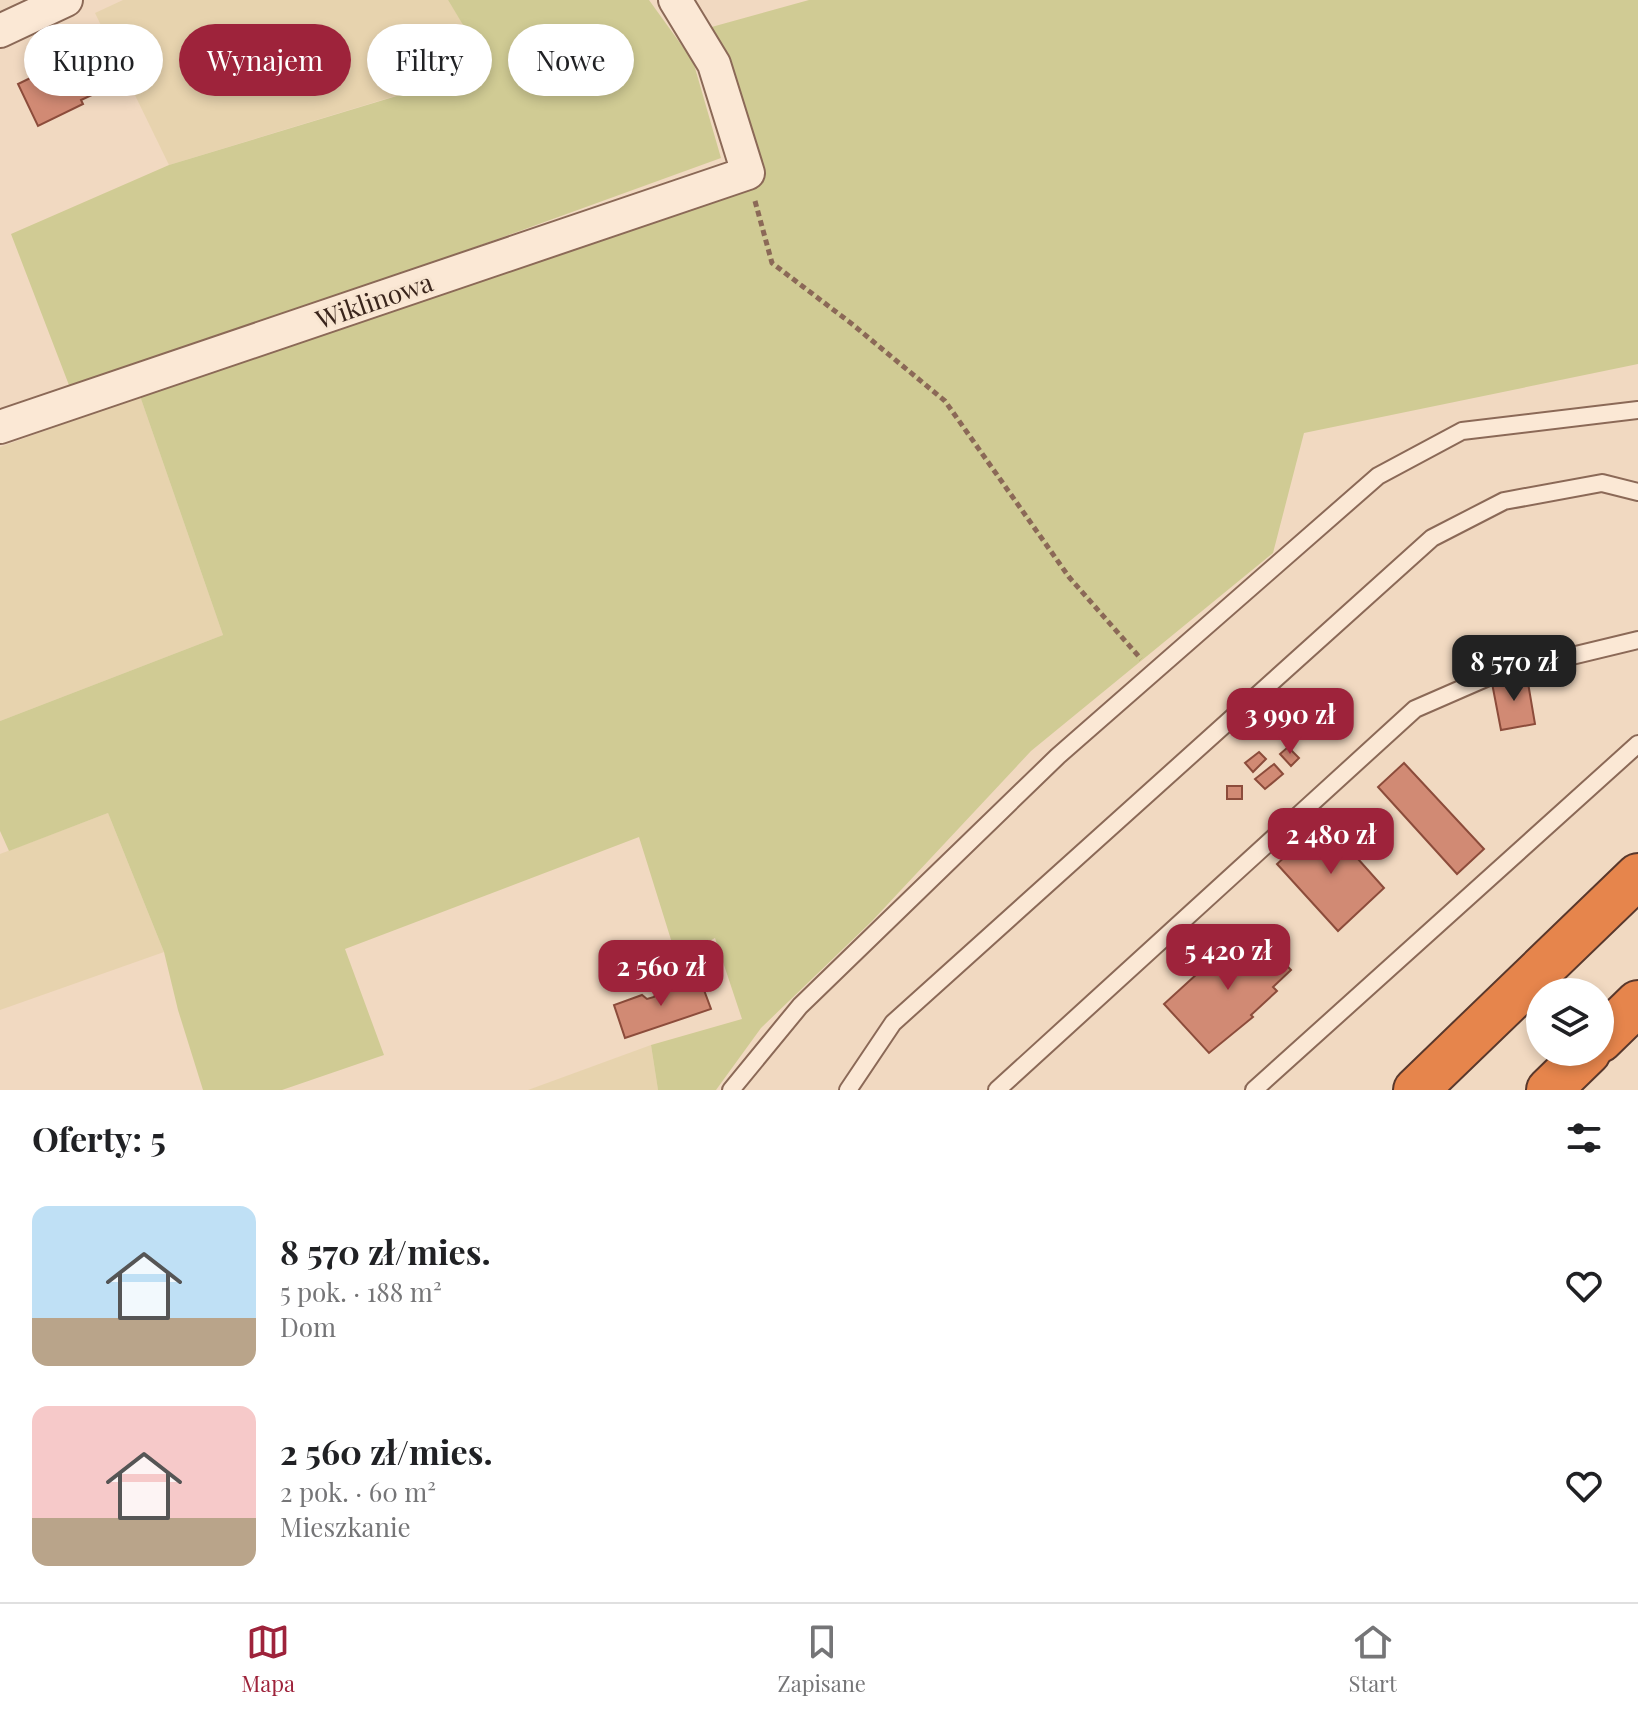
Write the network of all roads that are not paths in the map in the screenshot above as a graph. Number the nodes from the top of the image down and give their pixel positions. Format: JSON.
{"nodes":[{"id":1,"x":66,"y":0,"type":"edge"},
{"id":2,"x":675,"y":0,"type":"edge"},
{"id":3,"x":0,"y":31,"type":"edge"},
{"id":4,"x":1638,"y":410,"type":"edge"},
{"id":5,"x":0,"y":427,"type":"edge"},
{"id":6,"x":1638,"y":492,"type":"edge"},
{"id":7,"x":1638,"y":640,"type":"edge"},
{"id":8,"x":1638,"y":744,"type":"edge"},
{"id":9,"x":1638,"y":876,"type":"edge"},
{"id":10,"x":1638,"y":1003,"type":"edge"},
{"id":11,"x":1614,"y":1026,"type":"edge"},
{"id":12,"x":1574,"y":1066,"type":"edge"},
{"id":13,"x":731,"y":1090,"type":"edge"},
{"id":14,"x":848,"y":1090,"type":"edge"},
{"id":15,"x":997,"y":1090,"type":"edge"},
{"id":16,"x":1254,"y":1090,"type":"edge"},
{"id":17,"x":1416,"y":1090,"type":"edge"},
{"id":18,"x":1549,"y":1090,"type":"edge"}],
"edges":[{"from":1,"to":3,"type":"street"},
{"from":2,"to":5,"type":"street","name":"Wiklinowa"},
{"from":4,"to":13,"type":"lane"},
{"from":6,"to":14,"type":"lane"},
{"from":7,"to":15,"type":"lane"},
{"from":8,"to":16,"type":"lane"},
{"from":9,"to":17,"type":"highway"},
{"from":10,"to":11,"type":"highway"},
{"from":12,"to":18,"type":"highway"}]}
